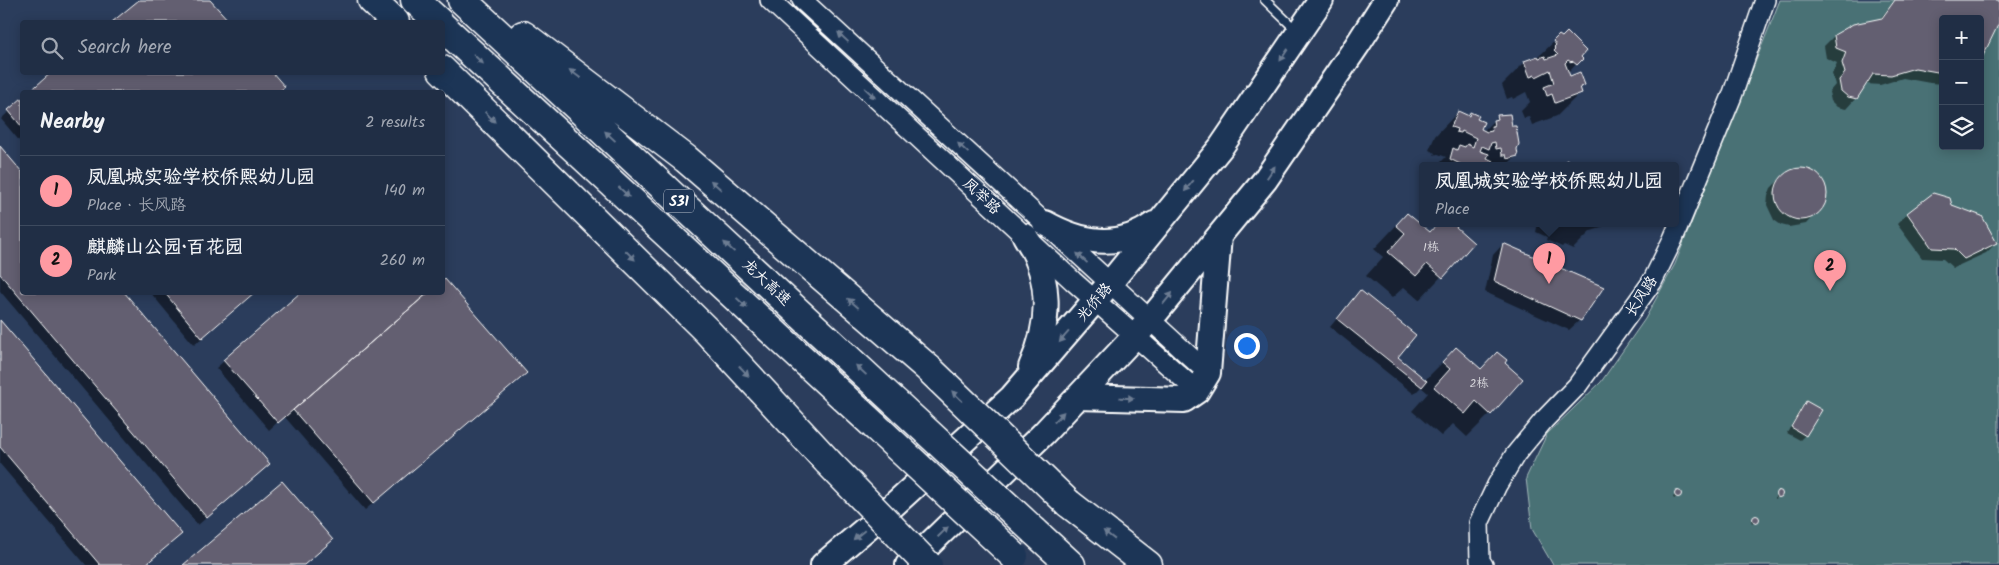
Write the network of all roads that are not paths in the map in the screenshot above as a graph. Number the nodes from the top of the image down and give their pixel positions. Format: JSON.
{"nodes":[{"id":1,"x":372,"y":0,"type":"edge"},
{"id":2,"x":415,"y":0,"type":"edge"},
{"id":3,"x":462,"y":0,"type":"edge"},
{"id":4,"x":478,"y":0,"type":"edge"},
{"id":5,"x":770,"y":0,"type":"edge"},
{"id":6,"x":802,"y":0,"type":"edge"},
{"id":7,"x":1265,"y":0,"type":"edge"},
{"id":8,"x":1322,"y":0,"type":"edge"},
{"id":9,"x":1386,"y":0,"type":"edge"},
{"id":10,"x":1765,"y":0,"type":"edge"},
{"id":11,"x":393,"y":20,"type":"edge"},
{"id":12,"x":437,"y":20,"type":"edge"},
{"id":13,"x":445,"y":29,"type":"edge"},
{"id":14,"x":1300,"y":33,"type":"junction"},
{"id":15,"x":445,"y":73,"type":"edge"},
{"id":16,"x":1166,"y":216,"type":"junction"},
{"id":17,"x":1045,"y":223,"type":"junction"},
{"id":18,"x":1679,"y":227,"type":"edge"},
{"id":19,"x":1679,"y":227,"type":"edge"},
{"id":20,"x":1025,"y":236,"type":"junction"},
{"id":21,"x":1219,"y":236,"type":"junction"},
{"id":22,"x":1103,"y":292,"type":"junction"},
{"id":23,"x":1143,"y":328,"type":"junction"},
{"id":24,"x":1202,"y":382,"type":"junction"},
{"id":25,"x":1020,"y":388,"type":"junction"},
{"id":26,"x":1078,"y":397,"type":"junction"},
{"id":27,"x":1019,"y":561,"type":"edge"},
{"id":28,"x":823,"y":565,"type":"edge"},
{"id":29,"x":908,"y":565,"type":"edge"},
{"id":30,"x":928,"y":565,"type":"edge"},
{"id":31,"x":1071,"y":565,"type":"edge"},
{"id":32,"x":1148,"y":565,"type":"edge"},
{"id":33,"x":1483,"y":565,"type":"edge"}],
"edges":[{"from":1,"to":11,"type":"highway"},
{"from":2,"to":12,"type":"highway"},
{"from":31,"to":3,"type":"highway","name":"龙大高速","number":"S31","one_way":true,"bridge":true},
{"from":32,"to":4,"type":"highway","one_way":true,"bridge":true},
{"from":5,"to":20,"type":"street","name":"凤举路","one_way":true},
{"from":17,"to":6,"type":"street","name":"凤举路","one_way":true},
{"from":7,"to":14,"type":"lane"},
{"from":8,"to":14,"type":"main road","name":"光侨路"},
{"from":21,"to":9,"type":"main road","one_way":true},
{"from":10,"to":18,"type":"street","name":"长风路"},
{"from":13,"to":27,"type":"highway","number":"S31","one_way":true,"bridge":true},
{"from":14,"to":16,"type":"main road","name":"光侨路","one_way":true},
{"from":15,"to":30,"type":"highway","one_way":true,"bridge":true},
{"from":16,"to":17,"type":"main road"},
{"from":16,"to":22,"type":"main road","name":"光侨路"},
{"from":22,"to":17,"type":"street","name":"凤举路","one_way":true},
{"from":19,"to":33,"type":"street","name":"长风路"},
{"from":20,"to":22,"type":"street","name":"凤举路"},
{"from":20,"to":25,"type":"main road"},
{"from":23,"to":21,"type":"main road","one_way":true},
{"from":21,"to":24,"type":"main road"},
{"from":22,"to":23,"type":"street","name":"凤举路"},
{"from":22,"to":25,"type":"main road","name":"光侨路","one_way":true},
{"from":23,"to":24,"type":"street","name":"凤举路"},
{"from":23,"to":26,"type":"main road"},
{"from":26,"to":24,"type":"main road","one_way":true},
{"from":25,"to":28,"type":"main road","name":"光侨路","one_way":true},
{"from":29,"to":26,"type":"main road","one_way":true}]}
